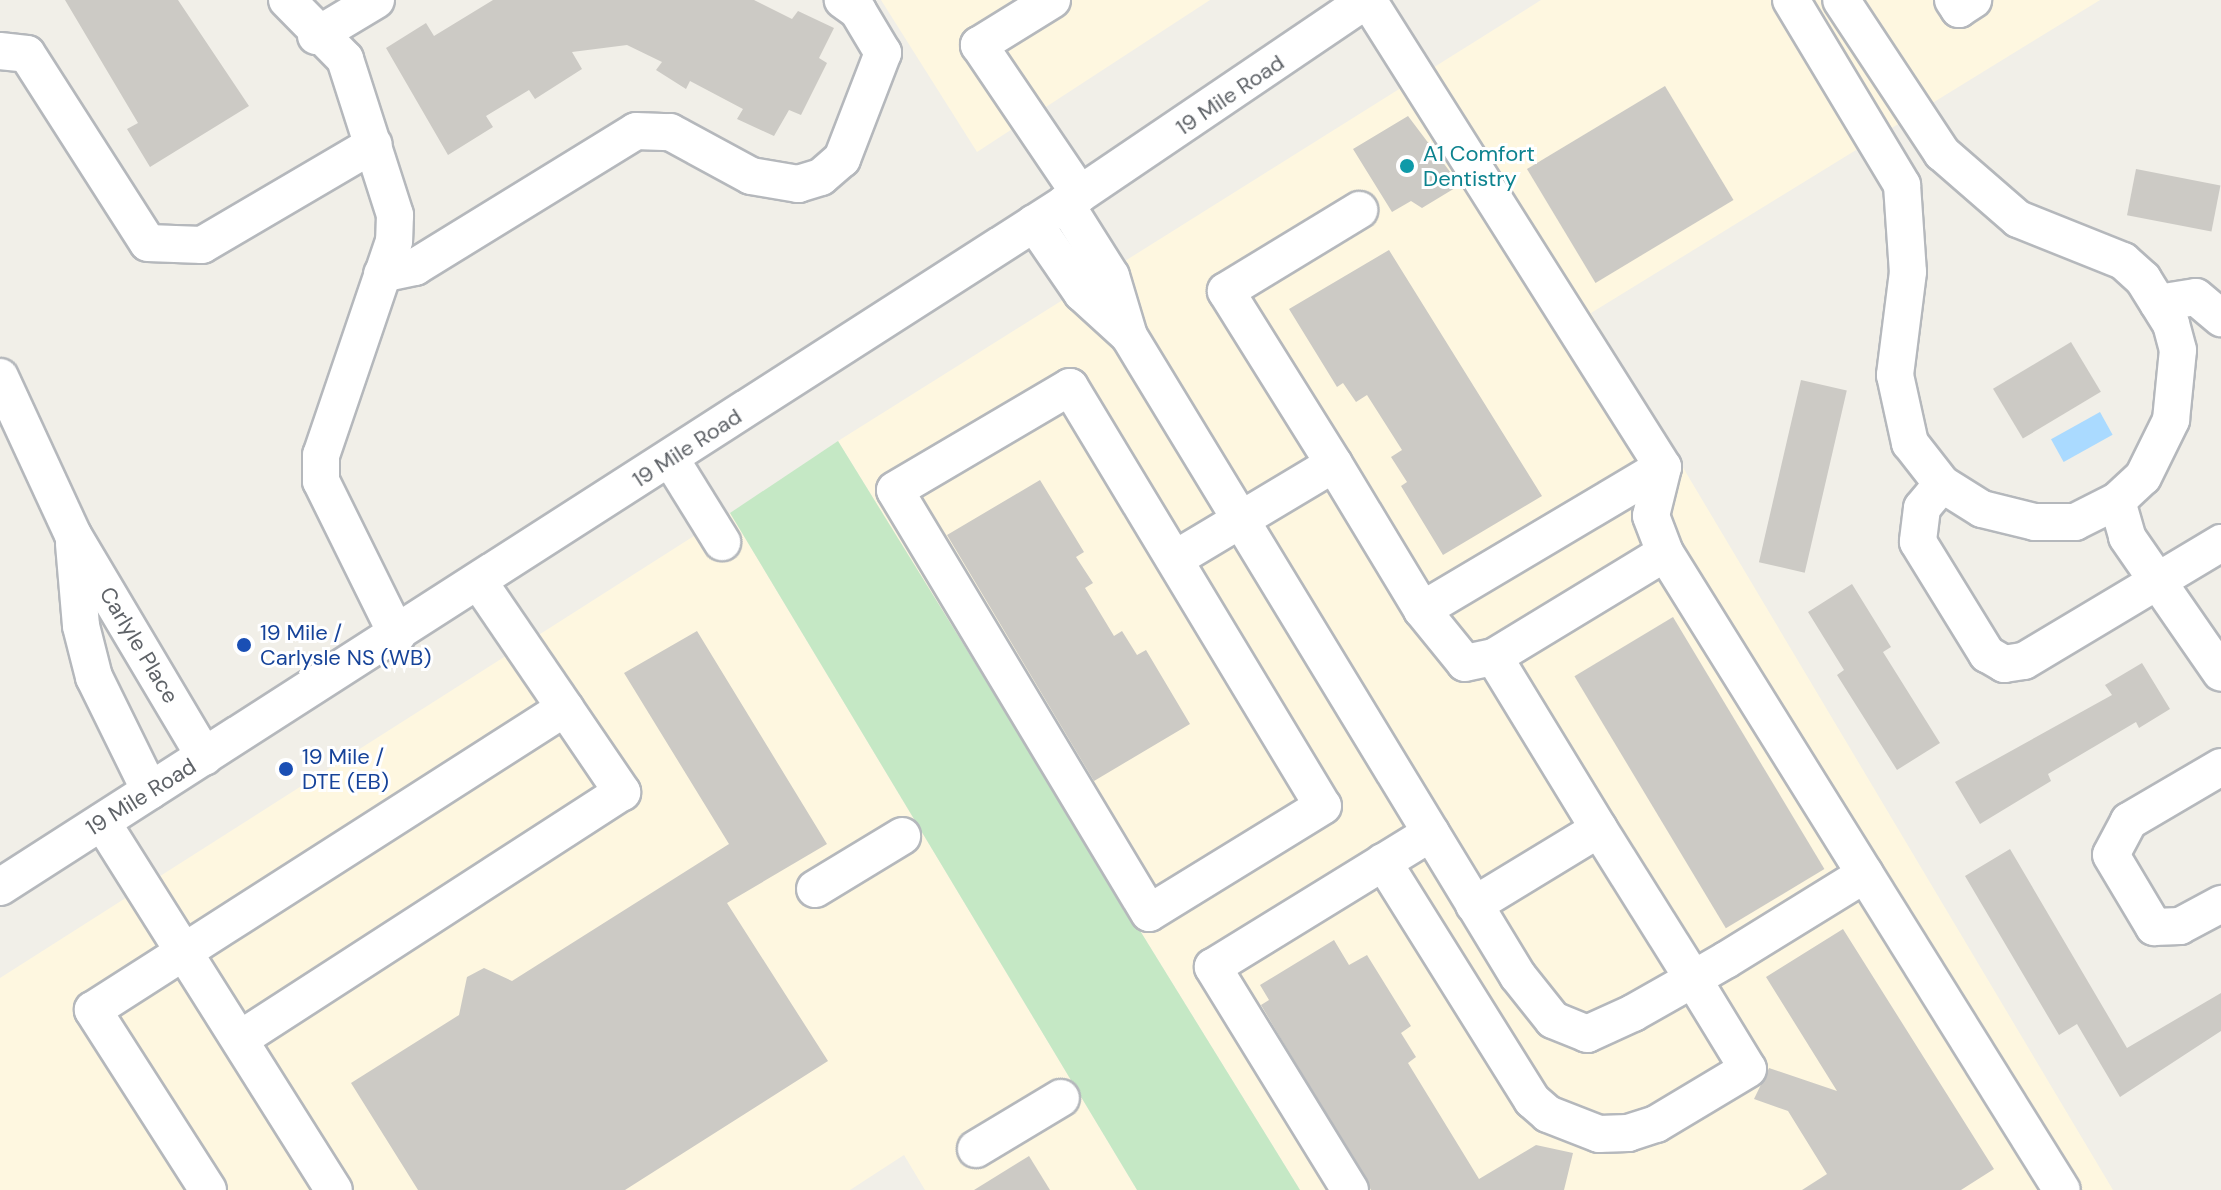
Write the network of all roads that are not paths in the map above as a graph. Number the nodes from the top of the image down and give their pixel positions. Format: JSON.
{"nodes":[{"id":1,"x":287,"y":0,"type":"edge"},
{"id":2,"x":376,"y":0,"type":"edge"},
{"id":3,"x":843,"y":0,"type":"edge"},
{"id":4,"x":1052,"y":0,"type":"edge"},
{"id":5,"x":1368,"y":0,"type":"edge"},
{"id":6,"x":1791,"y":0,"type":"edge"},
{"id":7,"x":1953,"y":0,"type":"edge"},
{"id":8,"x":1973,"y":0,"type":"edge"},
{"id":9,"x":1850,"y":3,"type":"edge"},
{"id":10,"x":1811,"y":32,"type":"junction"},
{"id":11,"x":316,"y":36,"type":"junction"},
{"id":12,"x":0,"y":51,"type":"edge"},
{"id":13,"x":374,"y":144,"type":"junction"},
{"id":14,"x":1072,"y":198,"type":"junction"},
{"id":15,"x":1359,"y":210,"type":"dead end"},
{"id":16,"x":1034,"y":223,"type":"junction"},
{"id":17,"x":382,"y":274,"type":"junction"},
{"id":18,"x":2158,"y":303,"type":"junction"},
{"id":19,"x":2221,"y":318,"type":"edge"},
{"id":20,"x":1129,"y":336,"type":"junction"},
{"id":21,"x":0,"y":377,"type":"edge"},
{"id":22,"x":670,"y":458,"type":"junction"},
{"id":23,"x":1334,"y":464,"type":"junction"},
{"id":24,"x":1663,"y":467,"type":"junction"},
{"id":25,"x":1942,"y":484,"type":"junction"},
{"id":26,"x":2117,"y":501,"type":"junction"},
{"id":27,"x":1241,"y":520,"type":"junction"},
{"id":28,"x":73,"y":535,"type":"junction"},
{"id":29,"x":722,"y":542,"type":"dead end"},
{"id":30,"x":2221,"y":543,"type":"edge"},
{"id":31,"x":1665,"y":553,"type":"junction"},
{"id":32,"x":1175,"y":559,"type":"junction"},
{"id":33,"x":2158,"y":581,"type":"junction"},
{"id":34,"x":479,"y":582,"type":"junction"},
{"id":35,"x":1422,"y":610,"type":"junction"},
{"id":36,"x":397,"y":635,"type":"junction"},
{"id":37,"x":1494,"y":657,"type":"junction"},
{"id":38,"x":2221,"y":673,"type":"edge"},
{"id":39,"x":565,"y":708,"type":"junction"},
{"id":40,"x":205,"y":757,"type":"junction"},
{"id":41,"x":2221,"y":767,"type":"edge"},
{"id":42,"x":150,"y":791,"type":"junction"},
{"id":43,"x":102,"y":822,"type":"junction"},
{"id":44,"x":1599,"y":829,"type":"junction"},
{"id":45,"x":1431,"y":833,"type":"junction"},
{"id":46,"x":902,"y":836,"type":"dead end"},
{"id":47,"x":1383,"y":862,"type":"junction"},
{"id":48,"x":1865,"y":874,"type":"junction"},
{"id":49,"x":0,"y":887,"type":"edge"},
{"id":50,"x":815,"y":889,"type":"dead end"},
{"id":51,"x":2221,"y":904,"type":"edge"},
{"id":52,"x":1474,"y":905,"type":"junction"},
{"id":53,"x":184,"y":950,"type":"junction"},
{"id":54,"x":1693,"y":979,"type":"junction"},
{"id":55,"x":240,"y":1039,"type":"junction"},
{"id":56,"x":1061,"y":1098,"type":"dead end"},
{"id":57,"x":976,"y":1149,"type":"dead end"},
{"id":58,"x":208,"y":1190,"type":"edge"},
{"id":59,"x":334,"y":1190,"type":"edge"},
{"id":60,"x":1350,"y":1190,"type":"edge"},
{"id":61,"x":2062,"y":1190,"type":"edge"}],
"edges":[{"from":1,"to":11,"type":"street"},
{"from":2,"to":11,"type":"street"},
{"from":3,"to":17,"type":"street"},
{"from":4,"to":14,"type":"street"},
{"from":5,"to":14,"type":"street","name":"19 Mile Road"},
{"from":5,"to":24,"type":"street"},
{"from":6,"to":10,"type":"street"},
{"from":7,"to":8,"type":"street"},
{"from":9,"to":10,"type":"street"},
{"from":9,"to":18,"type":"street"},
{"from":10,"to":25,"type":"street"},
{"from":11,"to":13,"type":"street"},
{"from":12,"to":13,"type":"street"},
{"from":13,"to":17,"type":"street"},
{"from":14,"to":16,"type":"street","name":"19 Mile Road"},
{"from":14,"to":20,"type":"street"},
{"from":15,"to":23,"type":"street"},
{"from":16,"to":20,"type":"street"},
{"from":16,"to":22,"type":"street","name":"19 Mile Road"},
{"from":17,"to":36,"type":"street"},
{"from":18,"to":19,"type":"street"},
{"from":18,"to":26,"type":"street"},
{"from":20,"to":27,"type":"street"},
{"from":21,"to":28,"type":"street","name":"Carlyle Place"},
{"from":22,"to":29,"type":"street"},
{"from":22,"to":34,"type":"street","name":"19 Mile Road"},
{"from":23,"to":27,"type":"street"},
{"from":23,"to":35,"type":"street"},
{"from":24,"to":31,"type":"street"},
{"from":24,"to":35,"type":"street"},
{"from":25,"to":26,"type":"street"},
{"from":25,"to":33,"type":"street"},
{"from":26,"to":33,"type":"street"},
{"from":27,"to":32,"type":"street"},
{"from":27,"to":45,"type":"street"},
{"from":28,"to":40,"type":"street","name":"Carlyle Place"},
{"from":28,"to":42,"type":"street","name":"Carlyle Place"},
{"from":30,"to":33,"type":"street"},
{"from":31,"to":37,"type":"street"},
{"from":31,"to":48,"type":"street"},
{"from":32,"to":32,"type":"street"},
{"from":33,"to":38,"type":"street"},
{"from":34,"to":36,"type":"street","name":"19 Mile Road"},
{"from":34,"to":39,"type":"street"},
{"from":35,"to":37,"type":"street"},
{"from":36,"to":40,"type":"street","name":"19 Mile Road"},
{"from":37,"to":44,"type":"street"},
{"from":39,"to":53,"type":"street"},
{"from":39,"to":55,"type":"street"},
{"from":40,"to":42,"type":"street","name":"19 Mile Road"},
{"from":41,"to":51,"type":"street"},
{"from":42,"to":43,"type":"street","name":"19 Mile Road"},
{"from":43,"to":49,"type":"street","name":"19 Mile Road"},
{"from":43,"to":53,"type":"street"},
{"from":44,"to":52,"type":"street"},
{"from":44,"to":54,"type":"street"},
{"from":45,"to":47,"type":"street"},
{"from":45,"to":52,"type":"street"},
{"from":46,"to":50,"type":"street"},
{"from":47,"to":54,"type":"street"},
{"from":47,"to":60,"type":"street"},
{"from":48,"to":54,"type":"street"},
{"from":48,"to":61,"type":"street"},
{"from":52,"to":54,"type":"street"},
{"from":53,"to":55,"type":"street"},
{"from":53,"to":58,"type":"street"},
{"from":55,"to":59,"type":"street"},
{"from":56,"to":57,"type":"street"}]}
